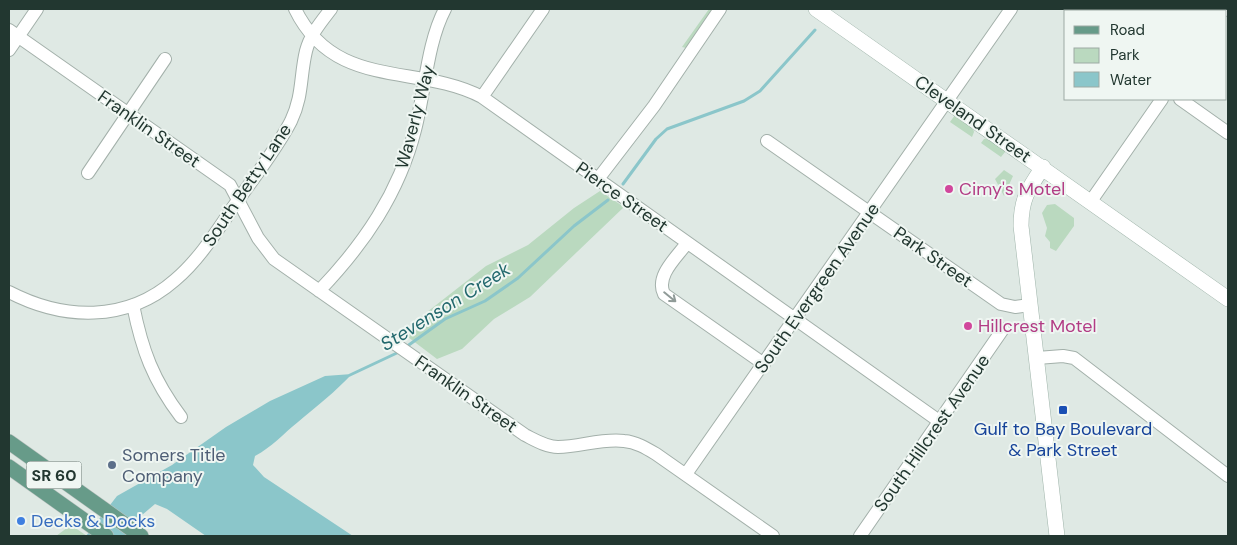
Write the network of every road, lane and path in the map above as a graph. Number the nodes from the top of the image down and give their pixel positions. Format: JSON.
{"nodes":[{"id":1,"x":37,"y":9,"type":"edge"},
{"id":2,"x":295,"y":9,"type":"edge"},
{"id":3,"x":330,"y":9,"type":"edge"},
{"id":4,"x":445,"y":9,"type":"edge"},
{"id":5,"x":543,"y":9,"type":"edge"},
{"id":6,"x":720,"y":9,"type":"edge"},
{"id":7,"x":816,"y":9,"type":"edge"},
{"id":8,"x":1011,"y":9,"type":"edge"},
{"id":9,"x":13,"y":33,"type":"edge"},
{"id":10,"x":312,"y":34,"type":"junction"},
{"id":11,"x":9,"y":50,"type":"edge"},
{"id":12,"x":165,"y":59,"type":"dead end"},
{"id":13,"x":426,"y":79,"type":"junction"},
{"id":14,"x":482,"y":96,"type":"junction"},
{"id":15,"x":947,"y":100,"type":"junction"},
{"id":16,"x":1161,"y":100,"type":"edge"},
{"id":17,"x":1181,"y":100,"type":"edge"},
{"id":18,"x":128,"y":115,"type":"junction"},
{"id":19,"x":1228,"y":133,"type":"edge"},
{"id":20,"x":767,"y":141,"type":"dead end"},
{"id":21,"x":1043,"y":167,"type":"junction"},
{"id":22,"x":88,"y":173,"type":"dead end"},
{"id":23,"x":603,"y":182,"type":"junction"},
{"id":24,"x":239,"y":199,"type":"junction"},
{"id":25,"x":1091,"y":201,"type":"junction"},
{"id":26,"x":868,"y":212,"type":"junction"},
{"id":27,"x":687,"y":242,"type":"junction"},
{"id":28,"x":320,"y":291,"type":"junction"},
{"id":29,"x":9,"y":292,"type":"edge"},
{"id":30,"x":1228,"y":299,"type":"edge"},
{"id":31,"x":133,"y":305,"type":"junction"},
{"id":32,"x":1030,"y":305,"type":"junction"},
{"id":33,"x":796,"y":320,"type":"junction"},
{"id":34,"x":1003,"y":329,"type":"dead end"},
{"id":35,"x":1038,"y":358,"type":"junction"},
{"id":36,"x":764,"y":364,"type":"junction"},
{"id":37,"x":182,"y":417,"type":"dead end"},
{"id":38,"x":939,"y":421,"type":"junction"},
{"id":39,"x":9,"y":442,"type":"edge"},
{"id":40,"x":9,"y":467,"type":"edge"},
{"id":41,"x":686,"y":474,"type":"junction"},
{"id":42,"x":1228,"y":476,"type":"edge"},
{"id":43,"x":106,"y":536,"type":"edge"},
{"id":44,"x":141,"y":536,"type":"edge"},
{"id":45,"x":773,"y":536,"type":"edge"},
{"id":46,"x":860,"y":536,"type":"edge"},
{"id":47,"x":1057,"y":536,"type":"edge"}],
"edges":[{"from":1,"to":9,"type":"street"},
{"from":2,"to":10,"type":"street","name":"Pierce Street"},
{"from":3,"to":10,"type":"street","name":"South Betty Lane"},
{"from":4,"to":13,"type":"street","name":"Waverly Way"},
{"from":5,"to":14,"type":"street"},
{"from":6,"to":23,"type":"street"},
{"from":7,"to":15,"type":"street","name":"Cleveland Street"},
{"from":8,"to":15,"type":"street","name":"South Evergreen Avenue"},
{"from":9,"to":11,"type":"street"},
{"from":9,"to":18,"type":"street","name":"Franklin Street"},
{"from":10,"to":13,"type":"street","name":"Pierce Street"},
{"from":10,"to":24,"type":"street","name":"South Betty Lane"},
{"from":12,"to":18,"type":"street"},
{"from":13,"to":14,"type":"street","name":"Pierce Street"},
{"from":13,"to":28,"type":"street","name":"Waverly Way"},
{"from":14,"to":23,"type":"street","name":"Pierce Street"},
{"from":15,"to":21,"type":"street","name":"Cleveland Street"},
{"from":15,"to":26,"type":"street","name":"South Evergreen Avenue"},
{"from":16,"to":25,"type":"street"},
{"from":17,"to":19,"type":"street"},
{"from":18,"to":22,"type":"street"},
{"from":18,"to":24,"type":"street","name":"Franklin Street"},
{"from":20,"to":26,"type":"street","name":"Park Street"},
{"from":21,"to":25,"type":"street","name":"Cleveland Street"},
{"from":21,"to":32,"type":"street"},
{"from":23,"to":27,"type":"street","name":"Pierce Street"},
{"from":24,"to":28,"type":"street","name":"Franklin Street"},
{"from":24,"to":31,"type":"street","name":"South Betty Lane"},
{"from":25,"to":30,"type":"street","name":"Cleveland Street"},
{"from":26,"to":32,"type":"street","name":"Park Street"},
{"from":26,"to":33,"type":"street","name":"South Evergreen Avenue"},
{"from":27,"to":33,"type":"street","name":"Pierce Street"},
{"from":27,"to":36,"type":"street","one_way":true},
{"from":28,"to":41,"type":"street","name":"Franklin Street"},
{"from":29,"to":31,"type":"street","name":"South Betty Lane"},
{"from":31,"to":37,"type":"street"},
{"from":32,"to":35,"type":"street"},
{"from":33,"to":36,"type":"street","name":"South Evergreen Avenue"},
{"from":33,"to":38,"type":"street","name":"Pierce Street"},
{"from":34,"to":38,"type":"street","name":"South Hillcrest Avenue"},
{"from":35,"to":42,"type":"street"},
{"from":35,"to":47,"type":"street"},
{"from":36,"to":41,"type":"street","name":"South Evergreen Avenue"},
{"from":38,"to":46,"type":"street","name":"South Hillcrest Avenue"},
{"from":39,"to":44,"type":"main road","number":"SR 60"},
{"from":40,"to":43,"type":"main road","number":"SR 60"},
{"from":41,"to":45,"type":"street","name":"Franklin Street"}]}
